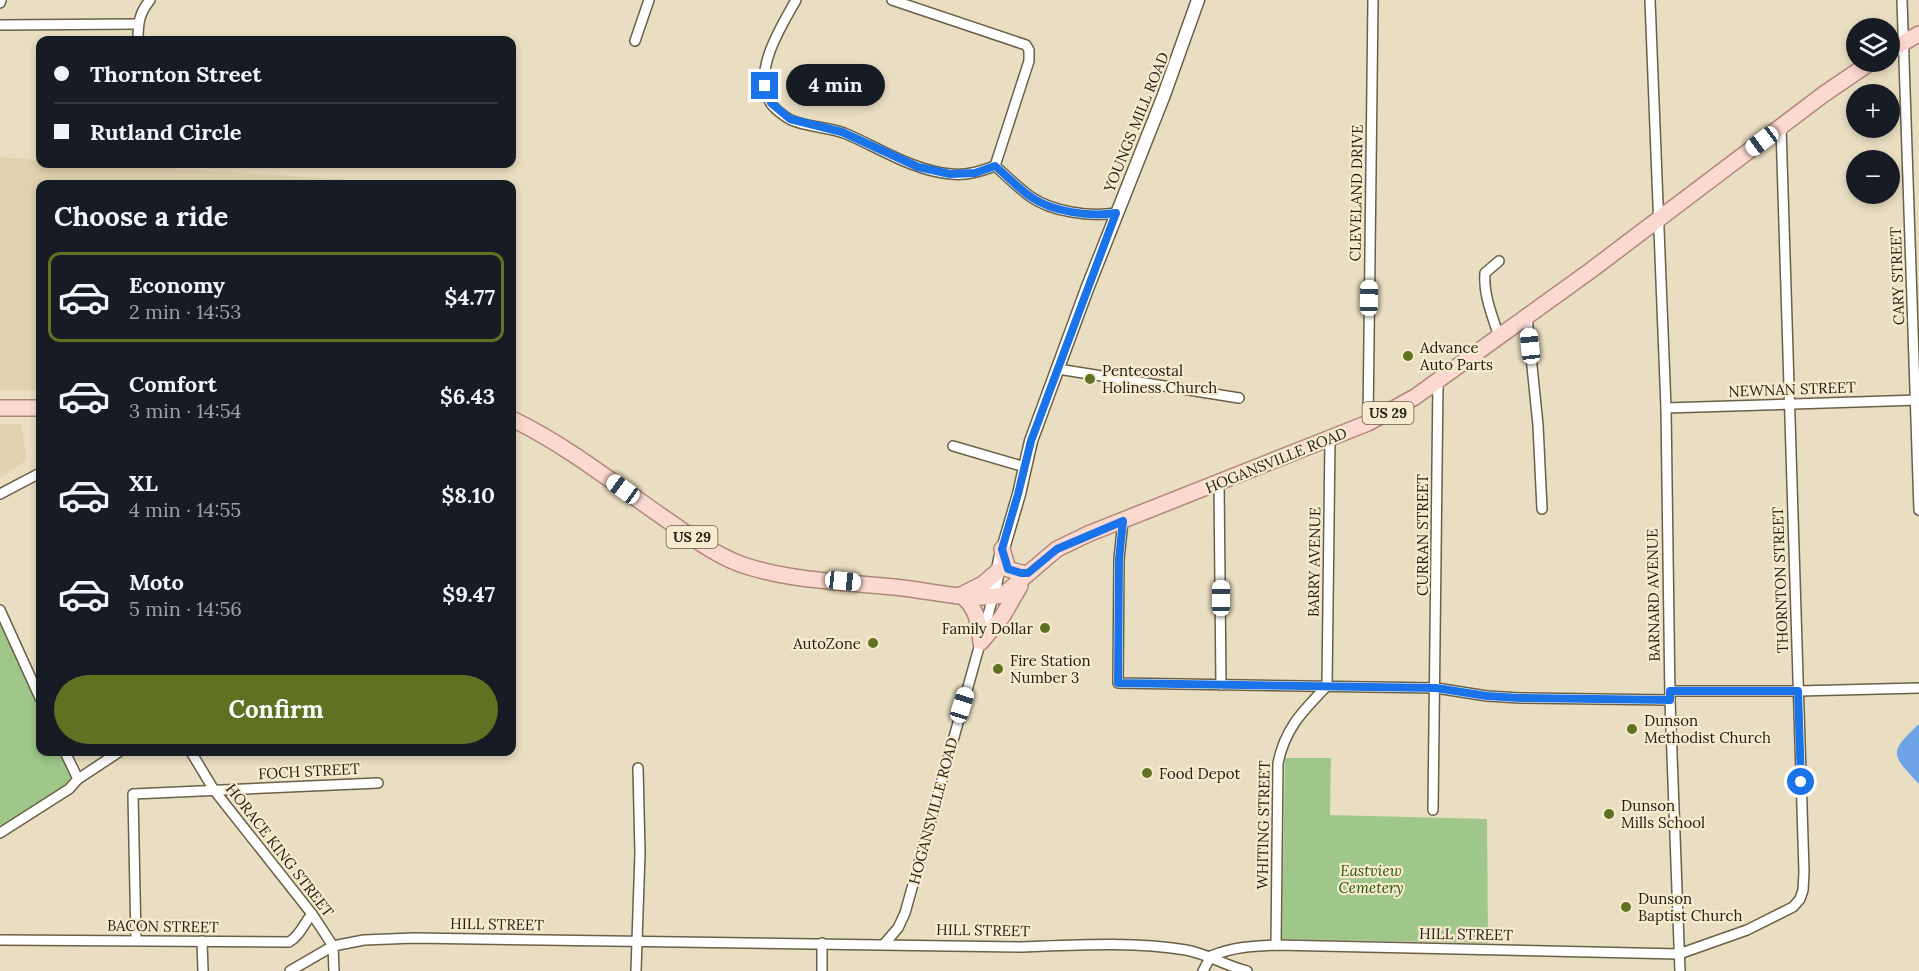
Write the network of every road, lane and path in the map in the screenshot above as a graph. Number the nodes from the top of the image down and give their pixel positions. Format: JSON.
{"nodes":[{"id":1,"x":150,"y":0,"type":"edge"},
{"id":2,"x":649,"y":0,"type":"edge"},
{"id":3,"x":796,"y":0,"type":"edge"},
{"id":4,"x":891,"y":0,"type":"edge"},
{"id":5,"x":1198,"y":0,"type":"edge"},
{"id":6,"x":1373,"y":0,"type":"edge"},
{"id":7,"x":1650,"y":0,"type":"edge"},
{"id":8,"x":1902,"y":0,"type":"edge"},
{"id":9,"x":138,"y":24,"type":"junction"},
{"id":10,"x":0,"y":25,"type":"edge"},
{"id":11,"x":1919,"y":34,"type":"edge"},
{"id":12,"x":138,"y":36,"type":"edge"},
{"id":13,"x":634,"y":41,"type":"dead end"},
{"id":14,"x":1904,"y":41,"type":"junction"},
{"id":15,"x":1900,"y":44,"type":"edge"},
{"id":16,"x":1857,"y":72,"type":"edge"},
{"id":17,"x":1781,"y":127,"type":"junction"},
{"id":18,"x":995,"y":166,"type":"junction"},
{"id":19,"x":1116,"y":213,"type":"junction"},
{"id":20,"x":1658,"y":219,"type":"junction"},
{"id":21,"x":1498,"y":261,"type":"dead end"},
{"id":22,"x":1915,"y":278,"type":"edge"},
{"id":23,"x":1527,"y":316,"type":"junction"},
{"id":24,"x":1499,"y":337,"type":"junction"},
{"id":25,"x":1058,"y":369,"type":"junction"},
{"id":26,"x":1438,"y":382,"type":"junction"},
{"id":27,"x":1239,"y":398,"type":"dead end"},
{"id":28,"x":1917,"y":400,"type":"edge"},
{"id":29,"x":1789,"y":404,"type":"junction"},
{"id":30,"x":0,"y":408,"type":"edge"},
{"id":31,"x":1666,"y":408,"type":"junction"},
{"id":32,"x":36,"y":410,"type":"edge"},
{"id":33,"x":516,"y":421,"type":"edge"},
{"id":34,"x":1368,"y":423,"type":"junction"},
{"id":35,"x":1330,"y":438,"type":"junction"},
{"id":36,"x":953,"y":446,"type":"dead end"},
{"id":37,"x":1025,"y":467,"type":"junction"},
{"id":38,"x":36,"y":475,"type":"edge"},
{"id":39,"x":1220,"y":483,"type":"junction"},
{"id":40,"x":0,"y":494,"type":"edge"},
{"id":41,"x":1542,"y":509,"type":"dead end"},
{"id":42,"x":1919,"y":510,"type":"edge"},
{"id":43,"x":1123,"y":521,"type":"junction"},
{"id":44,"x":1002,"y":549,"type":"junction"},
{"id":45,"x":998,"y":571,"type":"junction"},
{"id":46,"x":1028,"y":573,"type":"junction"},
{"id":47,"x":961,"y":595,"type":"junction"},
{"id":48,"x":993,"y":597,"type":"junction"},
{"id":49,"x":0,"y":610,"type":"edge"},
{"id":50,"x":981,"y":642,"type":"junction"},
{"id":51,"x":1221,"y":685,"type":"junction"},
{"id":52,"x":1327,"y":686,"type":"junction"},
{"id":53,"x":1436,"y":688,"type":"junction"},
{"id":54,"x":1919,"y":688,"type":"edge"},
{"id":55,"x":36,"y":689,"type":"edge"},
{"id":56,"x":1798,"y":691,"type":"junction"},
{"id":57,"x":1670,"y":696,"type":"junction"},
{"id":58,"x":67,"y":756,"type":"edge"},
{"id":59,"x":113,"y":756,"type":"edge"},
{"id":60,"x":193,"y":756,"type":"edge"},
{"id":61,"x":638,"y":768,"type":"dead end"},
{"id":62,"x":78,"y":779,"type":"junction"},
{"id":63,"x":378,"y":783,"type":"dead end"},
{"id":64,"x":214,"y":790,"type":"junction"},
{"id":65,"x":1433,"y":810,"type":"dead end"},
{"id":66,"x":0,"y":834,"type":"edge"},
{"id":67,"x":312,"y":914,"type":"junction"},
{"id":68,"x":0,"y":940,"type":"edge"},
{"id":69,"x":136,"y":940,"type":"junction"},
{"id":70,"x":202,"y":941,"type":"junction"},
{"id":71,"x":636,"y":941,"type":"junction"},
{"id":72,"x":822,"y":943,"type":"junction"},
{"id":73,"x":885,"y":943,"type":"junction"},
{"id":74,"x":1276,"y":945,"type":"junction"},
{"id":75,"x":333,"y":946,"type":"junction"},
{"id":76,"x":1680,"y":954,"type":"junction"},
{"id":77,"x":1211,"y":956,"type":"junction"},
{"id":78,"x":203,"y":971,"type":"edge"},
{"id":79,"x":290,"y":971,"type":"edge"},
{"id":80,"x":334,"y":971,"type":"edge"},
{"id":81,"x":636,"y":971,"type":"edge"},
{"id":82,"x":822,"y":971,"type":"edge"},
{"id":83,"x":1203,"y":971,"type":"edge"},
{"id":84,"x":1244,"y":971,"type":"edge"},
{"id":85,"x":1680,"y":971,"type":"edge"}],
"edges":[{"from":1,"to":9,"type":"street"},
{"from":2,"to":13,"type":"street"},
{"from":3,"to":18,"type":"street"},
{"from":4,"to":18,"type":"street"},
{"from":5,"to":19,"type":"street","name":"YOUNGS MILL ROAD"},
{"from":6,"to":34,"type":"street","name":"CLEVELAND DRIVE"},
{"from":7,"to":20,"type":"street","name":"BARNARD AVENUE"},
{"from":8,"to":14,"type":"street","name":"CARY STREET"},
{"from":9,"to":10,"type":"street"},
{"from":9,"to":12,"type":"street"},
{"from":11,"to":14,"type":"main road"},
{"from":14,"to":15,"type":"main road"},
{"from":14,"to":22,"type":"street","name":"CARY STREET"},
{"from":16,"to":17,"type":"main road","name":"HOGANSVILLE ROAD","number":"US 29"},
{"from":17,"to":20,"type":"main road","name":"HOGANSVILLE ROAD","number":"US 29"},
{"from":17,"to":29,"type":"street","name":"THORNTON STREET"},
{"from":18,"to":19,"type":"street"},
{"from":19,"to":25,"type":"street","name":"YOUNGS MILL ROAD"},
{"from":20,"to":23,"type":"main road","name":"HOGANSVILLE ROAD","number":"US 29"},
{"from":20,"to":31,"type":"street","name":"BARNARD AVENUE"},
{"from":21,"to":24,"type":"street"},
{"from":22,"to":28,"type":"street","name":"CARY STREET"},
{"from":23,"to":24,"type":"main road","name":"HOGANSVILLE ROAD","number":"US 29"},
{"from":23,"to":41,"type":"street"},
{"from":24,"to":26,"type":"main road","name":"HOGANSVILLE ROAD","number":"US 29"},
{"from":25,"to":27,"type":"street"},
{"from":25,"to":37,"type":"street","name":"YOUNGS MILL ROAD"},
{"from":26,"to":34,"type":"main road","name":"HOGANSVILLE ROAD","number":"US 29"},
{"from":26,"to":53,"type":"street","name":"CURRAN STREET"},
{"from":28,"to":29,"type":"street","name":"NEWNAN STREET"},
{"from":28,"to":42,"type":"street","name":"CARY STREET"},
{"from":29,"to":31,"type":"street","name":"NEWNAN STREET"},
{"from":29,"to":56,"type":"street","name":"THORNTON STREET"},
{"from":30,"to":32,"type":"main road"},
{"from":31,"to":57,"type":"street","name":"BARNARD AVENUE"},
{"from":33,"to":47,"type":"main road","number":"US 29"},
{"from":34,"to":35,"type":"main road","name":"HOGANSVILLE ROAD","number":"US 29"},
{"from":35,"to":39,"type":"main road","name":"HOGANSVILLE ROAD","number":"US 29"},
{"from":35,"to":52,"type":"street","name":"BARRY AVENUE"},
{"from":36,"to":37,"type":"street"},
{"from":37,"to":44,"type":"street","name":"YOUNGS MILL ROAD"},
{"from":38,"to":40,"type":"street"},
{"from":39,"to":43,"type":"main road","name":"HOGANSVILLE ROAD","number":"US 29"},
{"from":39,"to":51,"type":"street"},
{"from":43,"to":46,"type":"main road","name":"HOGANSVILLE ROAD","number":"US 29"},
{"from":43,"to":51,"type":"street"},
{"from":44,"to":45,"type":"street","name":"YOUNGS MILL ROAD"},
{"from":44,"to":46,"type":"main road"},
{"from":45,"to":47,"type":"main road"},
{"from":45,"to":48,"type":"street","name":"YOUNGS MILL ROAD"},
{"from":46,"to":48,"type":"main road","name":"HOGANSVILLE ROAD","number":"US 29"},
{"from":46,"to":50,"type":"main road"},
{"from":47,"to":48,"type":"main road","number":"US 29"},
{"from":47,"to":50,"type":"main road"},
{"from":48,"to":50,"type":"street","name":"HOGANSVILLE ROAD"},
{"from":49,"to":55,"type":"street"},
{"from":50,"to":73,"type":"street","name":"HOGANSVILLE ROAD"},
{"from":51,"to":52,"type":"street"},
{"from":52,"to":53,"type":"street"},
{"from":52,"to":74,"type":"street","name":"WHITING STREET"},
{"from":53,"to":57,"type":"street"},
{"from":53,"to":65,"type":"street","name":"CURRAN STREET"},
{"from":54,"to":56,"type":"street"},
{"from":56,"to":57,"type":"street"},
{"from":56,"to":76,"type":"street","name":"THORNTON STREET"},
{"from":57,"to":76,"type":"street","name":"BARNARD AVENUE"},
{"from":58,"to":62,"type":"street"},
{"from":59,"to":62,"type":"street"},
{"from":60,"to":64,"type":"street","name":"HORACE KING STREET"},
{"from":61,"to":71,"type":"street"},
{"from":62,"to":66,"type":"street"},
{"from":63,"to":64,"type":"street","name":"FOCH STREET"},
{"from":64,"to":67,"type":"street","name":"HORACE KING STREET"},
{"from":64,"to":69,"type":"street","name":"FOCH STREET"},
{"from":67,"to":70,"type":"street","name":"BACON STREET"},
{"from":67,"to":75,"type":"street","name":"HORACE KING STREET"},
{"from":68,"to":69,"type":"street","name":"BACON STREET"},
{"from":69,"to":70,"type":"street","name":"BACON STREET"},
{"from":70,"to":78,"type":"street"},
{"from":71,"to":72,"type":"street","name":"HILL STREET"},
{"from":71,"to":75,"type":"street","name":"HILL STREET"},
{"from":71,"to":81,"type":"street"},
{"from":72,"to":73,"type":"street","name":"HILL STREET"},
{"from":72,"to":82,"type":"street"},
{"from":73,"to":77,"type":"street","name":"HILL STREET"},
{"from":74,"to":76,"type":"street","name":"HILL STREET"},
{"from":74,"to":77,"type":"street","name":"HILL STREET"},
{"from":75,"to":79,"type":"street","name":"HILL STREET"},
{"from":75,"to":80,"type":"street"},
{"from":76,"to":85,"type":"street","name":"BARNARD AVENUE"},
{"from":77,"to":83,"type":"street"},
{"from":77,"to":84,"type":"street"}]}
